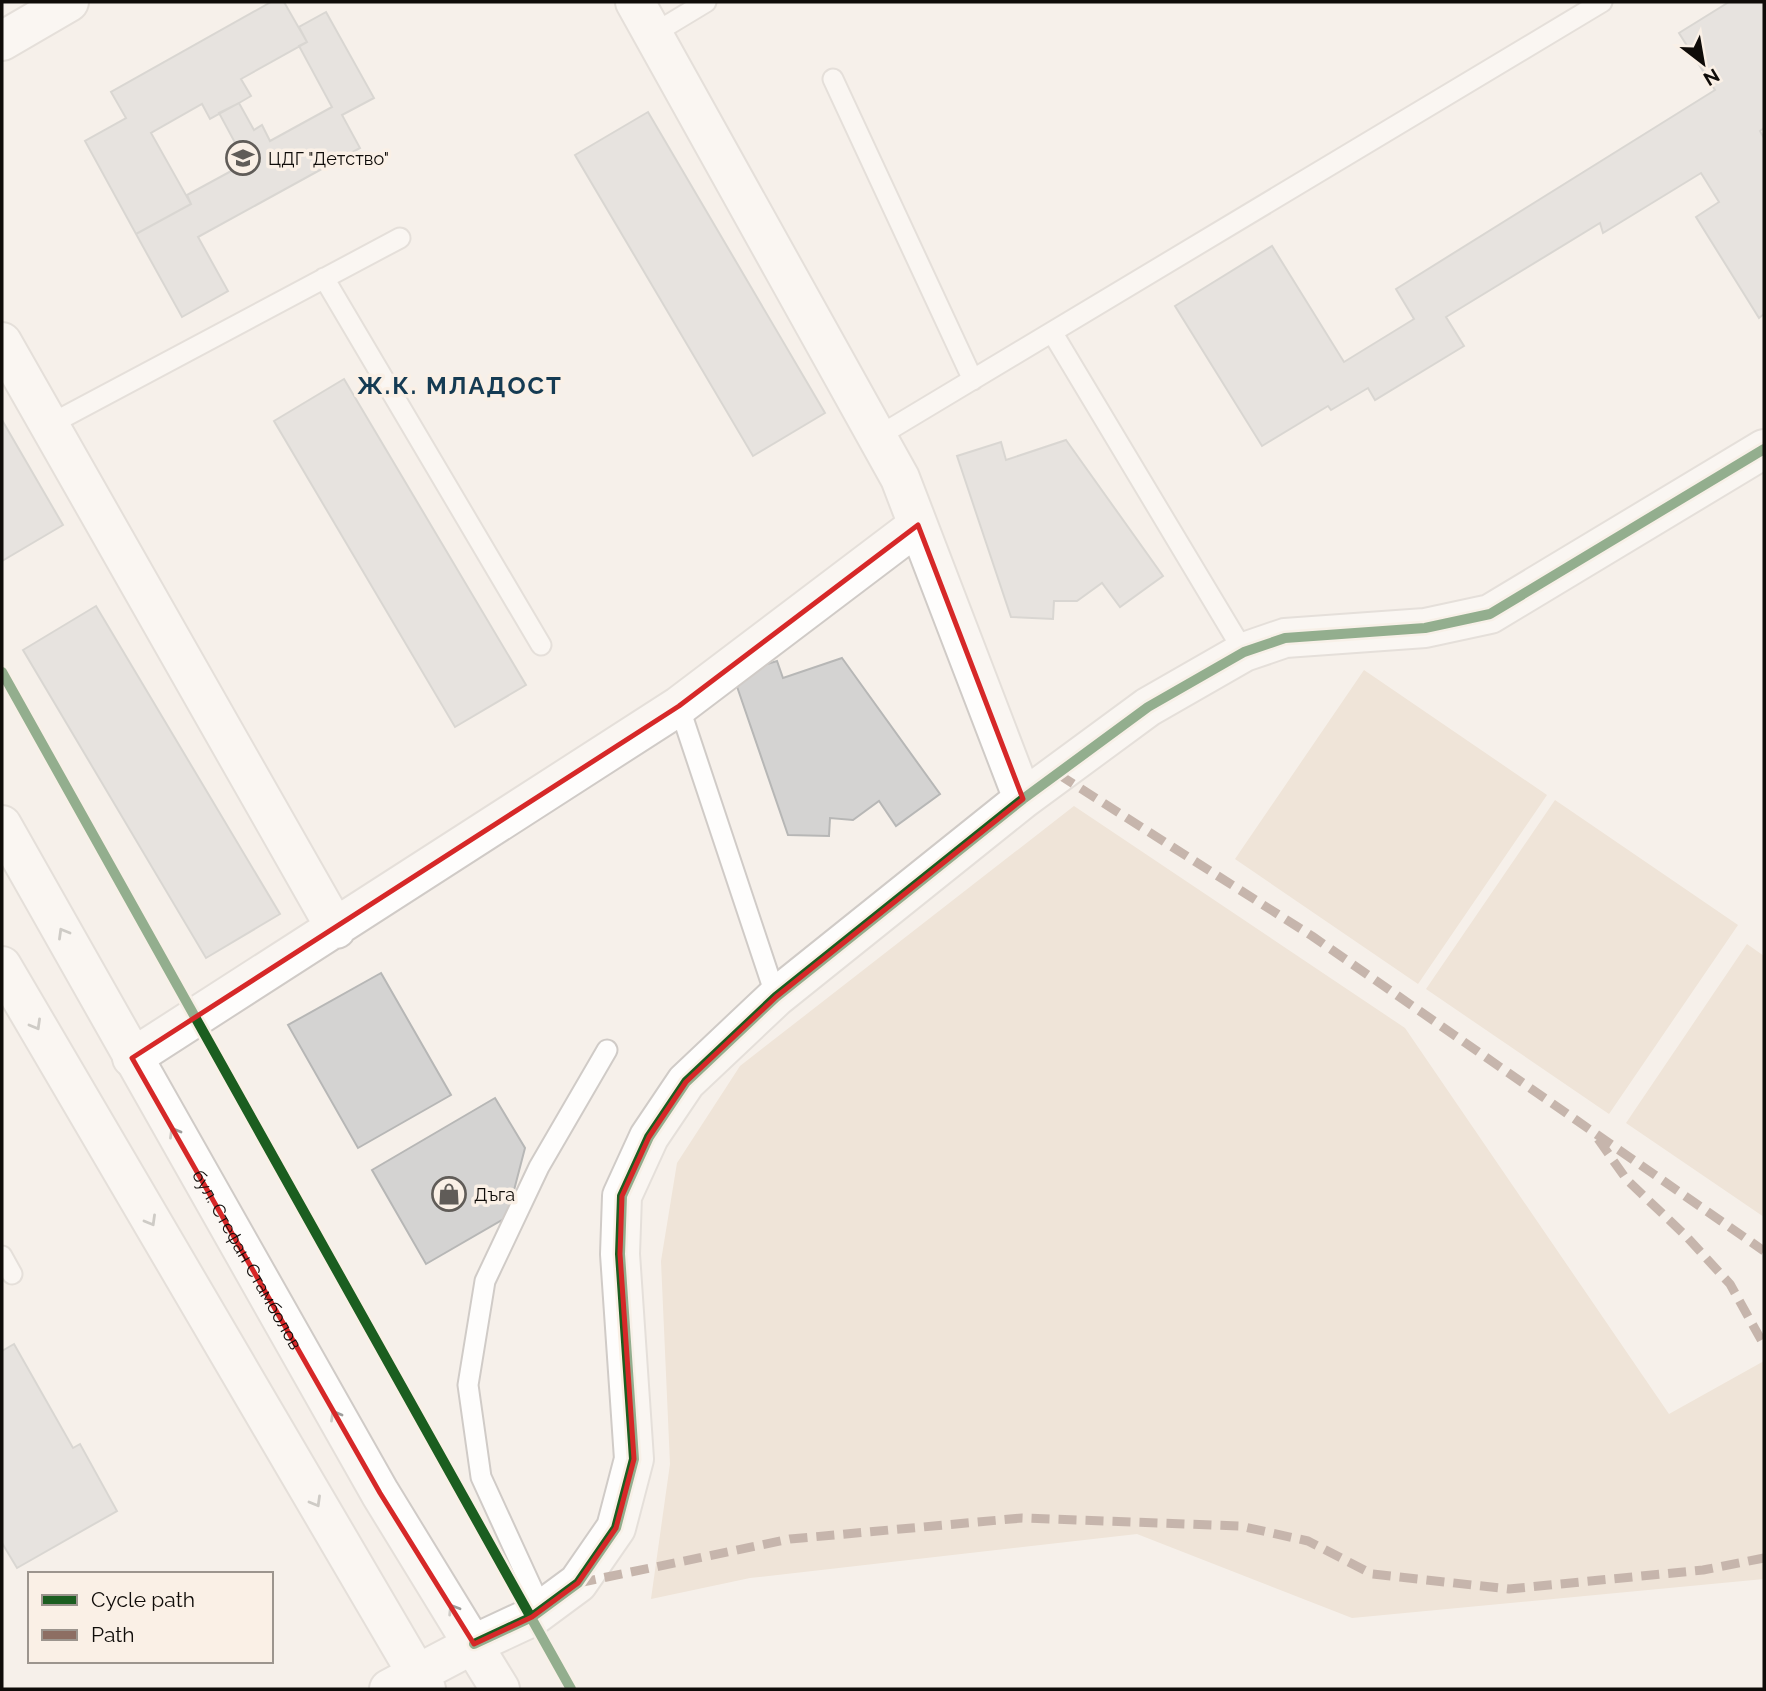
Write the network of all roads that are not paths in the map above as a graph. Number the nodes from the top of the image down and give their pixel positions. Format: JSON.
{"nodes":[{"id":1,"x":69,"y":2,"type":"edge"},
{"id":2,"x":706,"y":2,"type":"edge"},
{"id":3,"x":1602,"y":2,"type":"edge"},
{"id":4,"x":644,"y":18,"type":"edge"},
{"id":5,"x":2,"y":41,"type":"edge"},
{"id":6,"x":833,"y":79,"type":"dead end"},
{"id":7,"x":400,"y":237,"type":"dead end"},
{"id":8,"x":324,"y":278,"type":"junction"},
{"id":9,"x":1052,"y":332,"type":"junction"},
{"id":10,"x":2,"y":342,"type":"edge"},
{"id":11,"x":973,"y":380,"type":"junction"},
{"id":12,"x":49,"y":425,"type":"junction"},
{"id":13,"x":877,"y":437,"type":"junction"},
{"id":14,"x":1764,"y":449,"type":"edge"},
{"id":15,"x":918,"y":525,"type":"junction"},
{"id":16,"x":541,"y":645,"type":"dead end"},
{"id":17,"x":1244,"y":652,"type":"junction"},
{"id":18,"x":679,"y":706,"type":"junction"},
{"id":19,"x":1023,"y":799,"type":"junction"},
{"id":20,"x":2,"y":825,"type":"edge"},
{"id":21,"x":336,"y":929,"type":"junction"},
{"id":22,"x":2,"y":966,"type":"edge"},
{"id":23,"x":776,"y":997,"type":"junction"},
{"id":24,"x":607,"y":1050,"type":"dead end"},
{"id":25,"x":132,"y":1058,"type":"junction"},
{"id":26,"x":2,"y":1256,"type":"edge"},
{"id":27,"x":12,"y":1274,"type":"dead end"},
{"id":28,"x":542,"y":1609,"type":"junction"},
{"id":29,"x":474,"y":1644,"type":"junction"},
{"id":30,"x":410,"y":1684,"type":"edge"},
{"id":31,"x":500,"y":1689,"type":"edge"}],
"edges":[{"from":1,"to":5,"type":"street"},
{"from":2,"to":4,"type":"lane"},
{"from":3,"to":9,"type":"lane"},
{"from":4,"to":13,"type":"street"},
{"from":6,"to":11,"type":"lane"},
{"from":7,"to":8,"type":"lane"},
{"from":8,"to":12,"type":"lane"},
{"from":8,"to":16,"type":"lane"},
{"from":9,"to":11,"type":"lane"},
{"from":9,"to":17,"type":"lane"},
{"from":10,"to":12,"type":"street"},
{"from":11,"to":13,"type":"lane"},
{"from":12,"to":21,"type":"street"},
{"from":13,"to":15,"type":"street"},
{"from":14,"to":17,"type":"street"},
{"from":15,"to":18,"type":"street"},
{"from":15,"to":19,"type":"street"},
{"from":17,"to":19,"type":"street"},
{"from":18,"to":21,"type":"street"},
{"from":18,"to":23,"type":"lane"},
{"from":19,"to":23,"type":"street"},
{"from":25,"to":20,"type":"street","name":"бул. Стефан Стамболов","one_way":true},
{"from":21,"to":25,"type":"street"},
{"from":22,"to":30,"type":"street","one_way":true},
{"from":23,"to":28,"type":"street"},
{"from":24,"to":28,"type":"lane"},
{"from":29,"to":25,"type":"street","name":"бул. Стефан Стамболов","one_way":true},
{"from":26,"to":27,"type":"lane"},
{"from":28,"to":29,"type":"street"},
{"from":29,"to":30,"type":"street"},
{"from":29,"to":31,"type":"street","name":"бул. Стефан Стамболов"}]}
